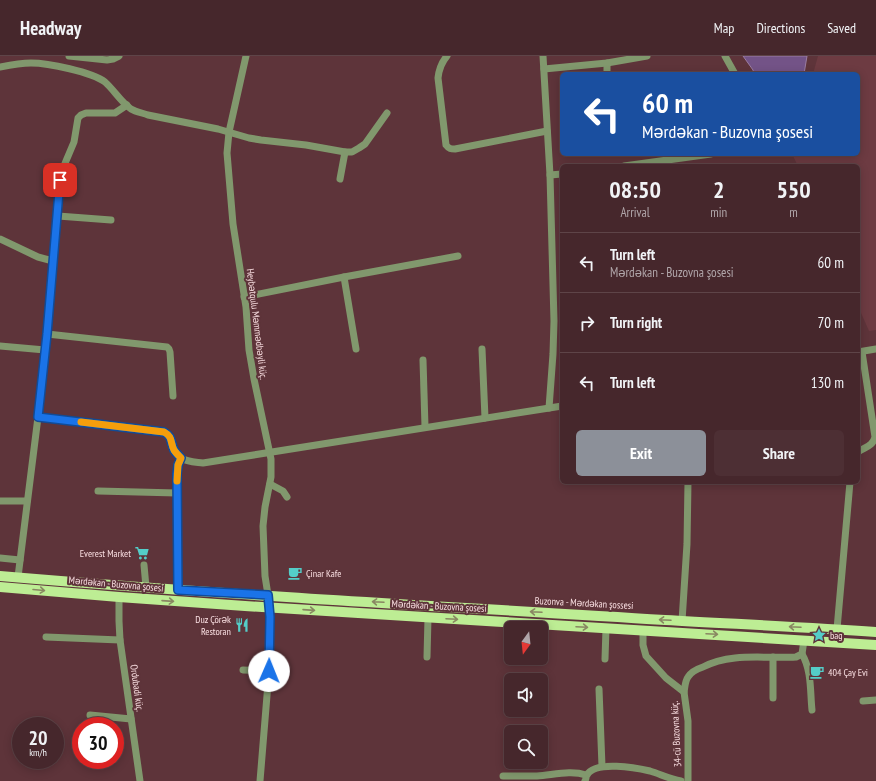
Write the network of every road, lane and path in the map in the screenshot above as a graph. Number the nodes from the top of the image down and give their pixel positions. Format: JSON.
{"nodes":[{"id":1,"x":69,"y":56,"type":"edge"},
{"id":2,"x":119,"y":56,"type":"edge"},
{"id":3,"x":246,"y":56,"type":"edge"},
{"id":4,"x":447,"y":56,"type":"edge"},
{"id":5,"x":543,"y":56,"type":"edge"},
{"id":6,"x":648,"y":56,"type":"edge"},
{"id":7,"x":725,"y":56,"type":"edge"},
{"id":8,"x":607,"y":63,"type":"junction"},
{"id":9,"x":0,"y":67,"type":"edge"},
{"id":10,"x":544,"y":69,"type":"junction"},
{"id":11,"x":608,"y":72,"type":"edge"},
{"id":12,"x":734,"y":72,"type":"edge"},
{"id":13,"x":127,"y":105,"type":"junction"},
{"id":14,"x":387,"y":113,"type":"dead end"},
{"id":15,"x":547,"y":131,"type":"junction"},
{"id":16,"x":229,"y":132,"type":"junction"},
{"id":17,"x":345,"y":152,"type":"junction"},
{"id":18,"x":700,"y":156,"type":"edge"},
{"id":19,"x":655,"y":164,"type":"edge"},
{"id":20,"x":560,"y":174,"type":"edge"},
{"id":21,"x":550,"y":175,"type":"junction"},
{"id":22,"x":340,"y":179,"type":"dead end"},
{"id":23,"x":58,"y":216,"type":"junction"},
{"id":24,"x":111,"y":220,"type":"dead end"},
{"id":25,"x":0,"y":239,"type":"edge"},
{"id":26,"x":458,"y":256,"type":"dead end"},
{"id":27,"x":53,"y":261,"type":"junction"},
{"id":28,"x":344,"y":277,"type":"junction"},
{"id":29,"x":244,"y":297,"type":"junction"},
{"id":30,"x":47,"y":334,"type":"junction"},
{"id":31,"x":0,"y":346,"type":"edge"},
{"id":32,"x":356,"y":349,"type":"dead end"},
{"id":33,"x":876,"y":349,"type":"edge"},
{"id":34,"x":45,"y":350,"type":"junction"},
{"id":35,"x":482,"y":350,"type":"dead end"},
{"id":36,"x":860,"y":352,"type":"edge"},
{"id":37,"x":423,"y":360,"type":"dead end"},
{"id":38,"x":173,"y":396,"type":"dead end"},
{"id":39,"x":560,"y":406,"type":"edge"},
{"id":40,"x":549,"y":408,"type":"junction"},
{"id":41,"x":38,"y":417,"type":"junction"},
{"id":42,"x":485,"y":418,"type":"junction"},
{"id":43,"x":426,"y":427,"type":"junction"},
{"id":44,"x":860,"y":451,"type":"edge"},
{"id":45,"x":270,"y":452,"type":"junction"},
{"id":46,"x":181,"y":458,"type":"junction"},
{"id":47,"x":270,"y":484,"type":"junction"},
{"id":48,"x":688,"y":484,"type":"edge"},
{"id":49,"x":850,"y":484,"type":"edge"},
{"id":50,"x":98,"y":491,"type":"dead end"},
{"id":51,"x":177,"y":493,"type":"junction"},
{"id":52,"x":287,"y":497,"type":"dead end"},
{"id":53,"x":0,"y":501,"type":"edge"},
{"id":54,"x":28,"y":501,"type":"junction"},
{"id":55,"x":0,"y":558,"type":"edge"},
{"id":56,"x":20,"y":560,"type":"junction"},
{"id":57,"x":144,"y":565,"type":"dead end"},
{"id":58,"x":0,"y":576,"type":"edge"},
{"id":59,"x":18,"y":577,"type":"junction"},
{"id":60,"x":0,"y":587,"type":"edge"},
{"id":61,"x":146,"y":587,"type":"junction"},
{"id":62,"x":178,"y":590,"type":"junction"},
{"id":63,"x":268,"y":595,"type":"junction"},
{"id":64,"x":119,"y":597,"type":"junction"},
{"id":65,"x":291,"y":597,"type":"joint"},
{"id":66,"x":270,"y":608,"type":"junction"},
{"id":67,"x":428,"y":618,"type":"junction"},
{"id":68,"x":682,"y":621,"type":"junction"},
{"id":69,"x":606,"y":628,"type":"junction"},
{"id":70,"x":837,"y":629,"type":"junction"},
{"id":71,"x":643,"y":630,"type":"junction"},
{"id":72,"x":876,"y":632,"type":"edge"},
{"id":73,"x":46,"y":637,"type":"dead end"},
{"id":74,"x":120,"y":640,"type":"junction"},
{"id":75,"x":804,"y":640,"type":"junction"},
{"id":76,"x":876,"y":645,"type":"edge"},
{"id":77,"x":802,"y":654,"type":"junction"},
{"id":78,"x":427,"y":657,"type":"dead end"},
{"id":79,"x":773,"y":657,"type":"junction"},
{"id":80,"x":605,"y":659,"type":"dead end"},
{"id":81,"x":243,"y":670,"type":"dead end"},
{"id":82,"x":269,"y":671,"type":"junction"},
{"id":83,"x":599,"y":689,"type":"dead end"},
{"id":84,"x":684,"y":692,"type":"junction"},
{"id":85,"x":773,"y":698,"type":"dead end"},
{"id":86,"x":876,"y":700,"type":"edge"},
{"id":87,"x":863,"y":701,"type":"dead end"},
{"id":88,"x":812,"y":710,"type":"dead end"},
{"id":89,"x":90,"y":715,"type":"dead end"},
{"id":90,"x":131,"y":719,"type":"junction"},
{"id":91,"x":602,"y":766,"type":"junction"},
{"id":92,"x":503,"y":776,"type":"dead end"},
{"id":93,"x":586,"y":778,"type":"edge"},
{"id":94,"x":140,"y":781,"type":"edge"},
{"id":95,"x":260,"y":781,"type":"edge"},
{"id":96,"x":681,"y":781,"type":"edge"},
{"id":97,"x":688,"y":781,"type":"edge"}],
"edges":[{"from":1,"to":2,"type":"street"},
{"from":3,"to":16,"type":"street","name":"Heybətqulu Məmmədbəyli küç."},
{"from":4,"to":15,"type":"street"},
{"from":5,"to":10,"type":"street"},
{"from":6,"to":8,"type":"street"},
{"from":7,"to":12,"type":"street"},
{"from":8,"to":10,"type":"street"},
{"from":8,"to":11,"type":"street"},
{"from":9,"to":13,"type":"street"},
{"from":10,"to":15,"type":"street"},
{"from":13,"to":16,"type":"street"},
{"from":13,"to":23,"type":"street"},
{"from":14,"to":17,"type":"street"},
{"from":15,"to":21,"type":"street"},
{"from":16,"to":17,"type":"street"},
{"from":16,"to":29,"type":"street","name":"Heybətqulu Məmmədbəyli küç."},
{"from":17,"to":22,"type":"street"},
{"from":18,"to":19,"type":"street"},
{"from":20,"to":21,"type":"street"},
{"from":21,"to":40,"type":"street"},
{"from":23,"to":24,"type":"street"},
{"from":23,"to":27,"type":"street"},
{"from":25,"to":27,"type":"street"},
{"from":26,"to":28,"type":"street"},
{"from":27,"to":30,"type":"street"},
{"from":28,"to":29,"type":"street"},
{"from":28,"to":32,"type":"street"},
{"from":29,"to":45,"type":"street","name":"Heybətqulu Məmmədbəyli küç."},
{"from":30,"to":34,"type":"street"},
{"from":30,"to":38,"type":"street"},
{"from":31,"to":34,"type":"street"},
{"from":33,"to":36,"type":"street"},
{"from":34,"to":41,"type":"street"},
{"from":35,"to":42,"type":"street"},
{"from":36,"to":44,"type":"street"},
{"from":37,"to":43,"type":"street"},
{"from":39,"to":40,"type":"street"},
{"from":40,"to":42,"type":"street"},
{"from":41,"to":46,"type":"street"},
{"from":41,"to":54,"type":"street"},
{"from":42,"to":43,"type":"street"},
{"from":43,"to":45,"type":"street"},
{"from":45,"to":46,"type":"street"},
{"from":45,"to":47,"type":"street","name":"Heybətqulu Məmmədbəyli küç."},
{"from":46,"to":51,"type":"street"},
{"from":47,"to":52,"type":"street"},
{"from":47,"to":63,"type":"street","name":"Heybətqulu Məmmədbəyli küç."},
{"from":48,"to":68,"type":"street"},
{"from":49,"to":70,"type":"street"},
{"from":50,"to":51,"type":"street"},
{"from":51,"to":62,"type":"street"},
{"from":53,"to":54,"type":"street"},
{"from":54,"to":56,"type":"street"},
{"from":55,"to":56,"type":"street"},
{"from":56,"to":59,"type":"street"},
{"from":57,"to":61,"type":"street"},
{"from":58,"to":59,"type":"main road","name":"Mərdəkan - Buzovna şosesi"},
{"from":59,"to":61,"type":"main road","name":"Mərdəkan - Buzovna şosesi"},
{"from":60,"to":64,"type":"main road","name":"Mərdəkan - Buzovna şosesi","one_way":true},
{"from":61,"to":62,"type":"main road","name":"Mərdəkan - Buzovna şosesi"},
{"from":62,"to":63,"type":"main road","name":"Mərdəkan - Buzovna şosesi"},
{"from":63,"to":65,"type":"main road","name":"Mərdəkan - Buzovna şosesi"},
{"from":63,"to":66,"type":"main road"},
{"from":64,"to":66,"type":"main road","name":"Mərdəkan - Buzovna şosesi","one_way":true},
{"from":64,"to":74,"type":"street","name":"Ordubadi küç."},
{"from":68,"to":65,"type":"main road","name":"Buzonva - Mərdəkan şossesi","one_way":true},
{"from":66,"to":67,"type":"main road","name":"Mərdəkan - Buzovna şosesi","one_way":true},
{"from":66,"to":82,"type":"street"},
{"from":67,"to":69,"type":"main road","name":"Mərdəkan - Buzovna şosesi","one_way":true},
{"from":67,"to":78,"type":"street"},
{"from":70,"to":68,"type":"main road","name":"Buzonva - Mərdəkan şossesi","one_way":true},
{"from":69,"to":71,"type":"main road","name":"Mərdəkan - Buzovna şosesi"},
{"from":69,"to":80,"type":"street"},
{"from":70,"to":72,"type":"main road","name":"Buzonva - Mərdəkan şossesi"},
{"from":71,"to":75,"type":"main road","name":"Mərdəkan - Buzovna şosesi","one_way":true},
{"from":71,"to":84,"type":"street","name":"34-cü Buzovna küç."},
{"from":73,"to":74,"type":"street"},
{"from":74,"to":90,"type":"street","name":"Ordubadi küç."},
{"from":75,"to":76,"type":"main road","name":"Mərdəkan - Buzovna şosesi"},
{"from":75,"to":77,"type":"street"},
{"from":77,"to":79,"type":"street"},
{"from":77,"to":88,"type":"street"},
{"from":79,"to":84,"type":"street"},
{"from":79,"to":85,"type":"street"},
{"from":81,"to":82,"type":"street"},
{"from":82,"to":95,"type":"street"},
{"from":83,"to":91,"type":"street"},
{"from":84,"to":97,"type":"street","name":"34-cü Buzovna küç."},
{"from":86,"to":87,"type":"street"},
{"from":89,"to":90,"type":"street"},
{"from":90,"to":94,"type":"street","name":"Ordubadi küç."},
{"from":91,"to":93,"type":"street"},
{"from":91,"to":96,"type":"street"},
{"from":92,"to":93,"type":"street"}]}
